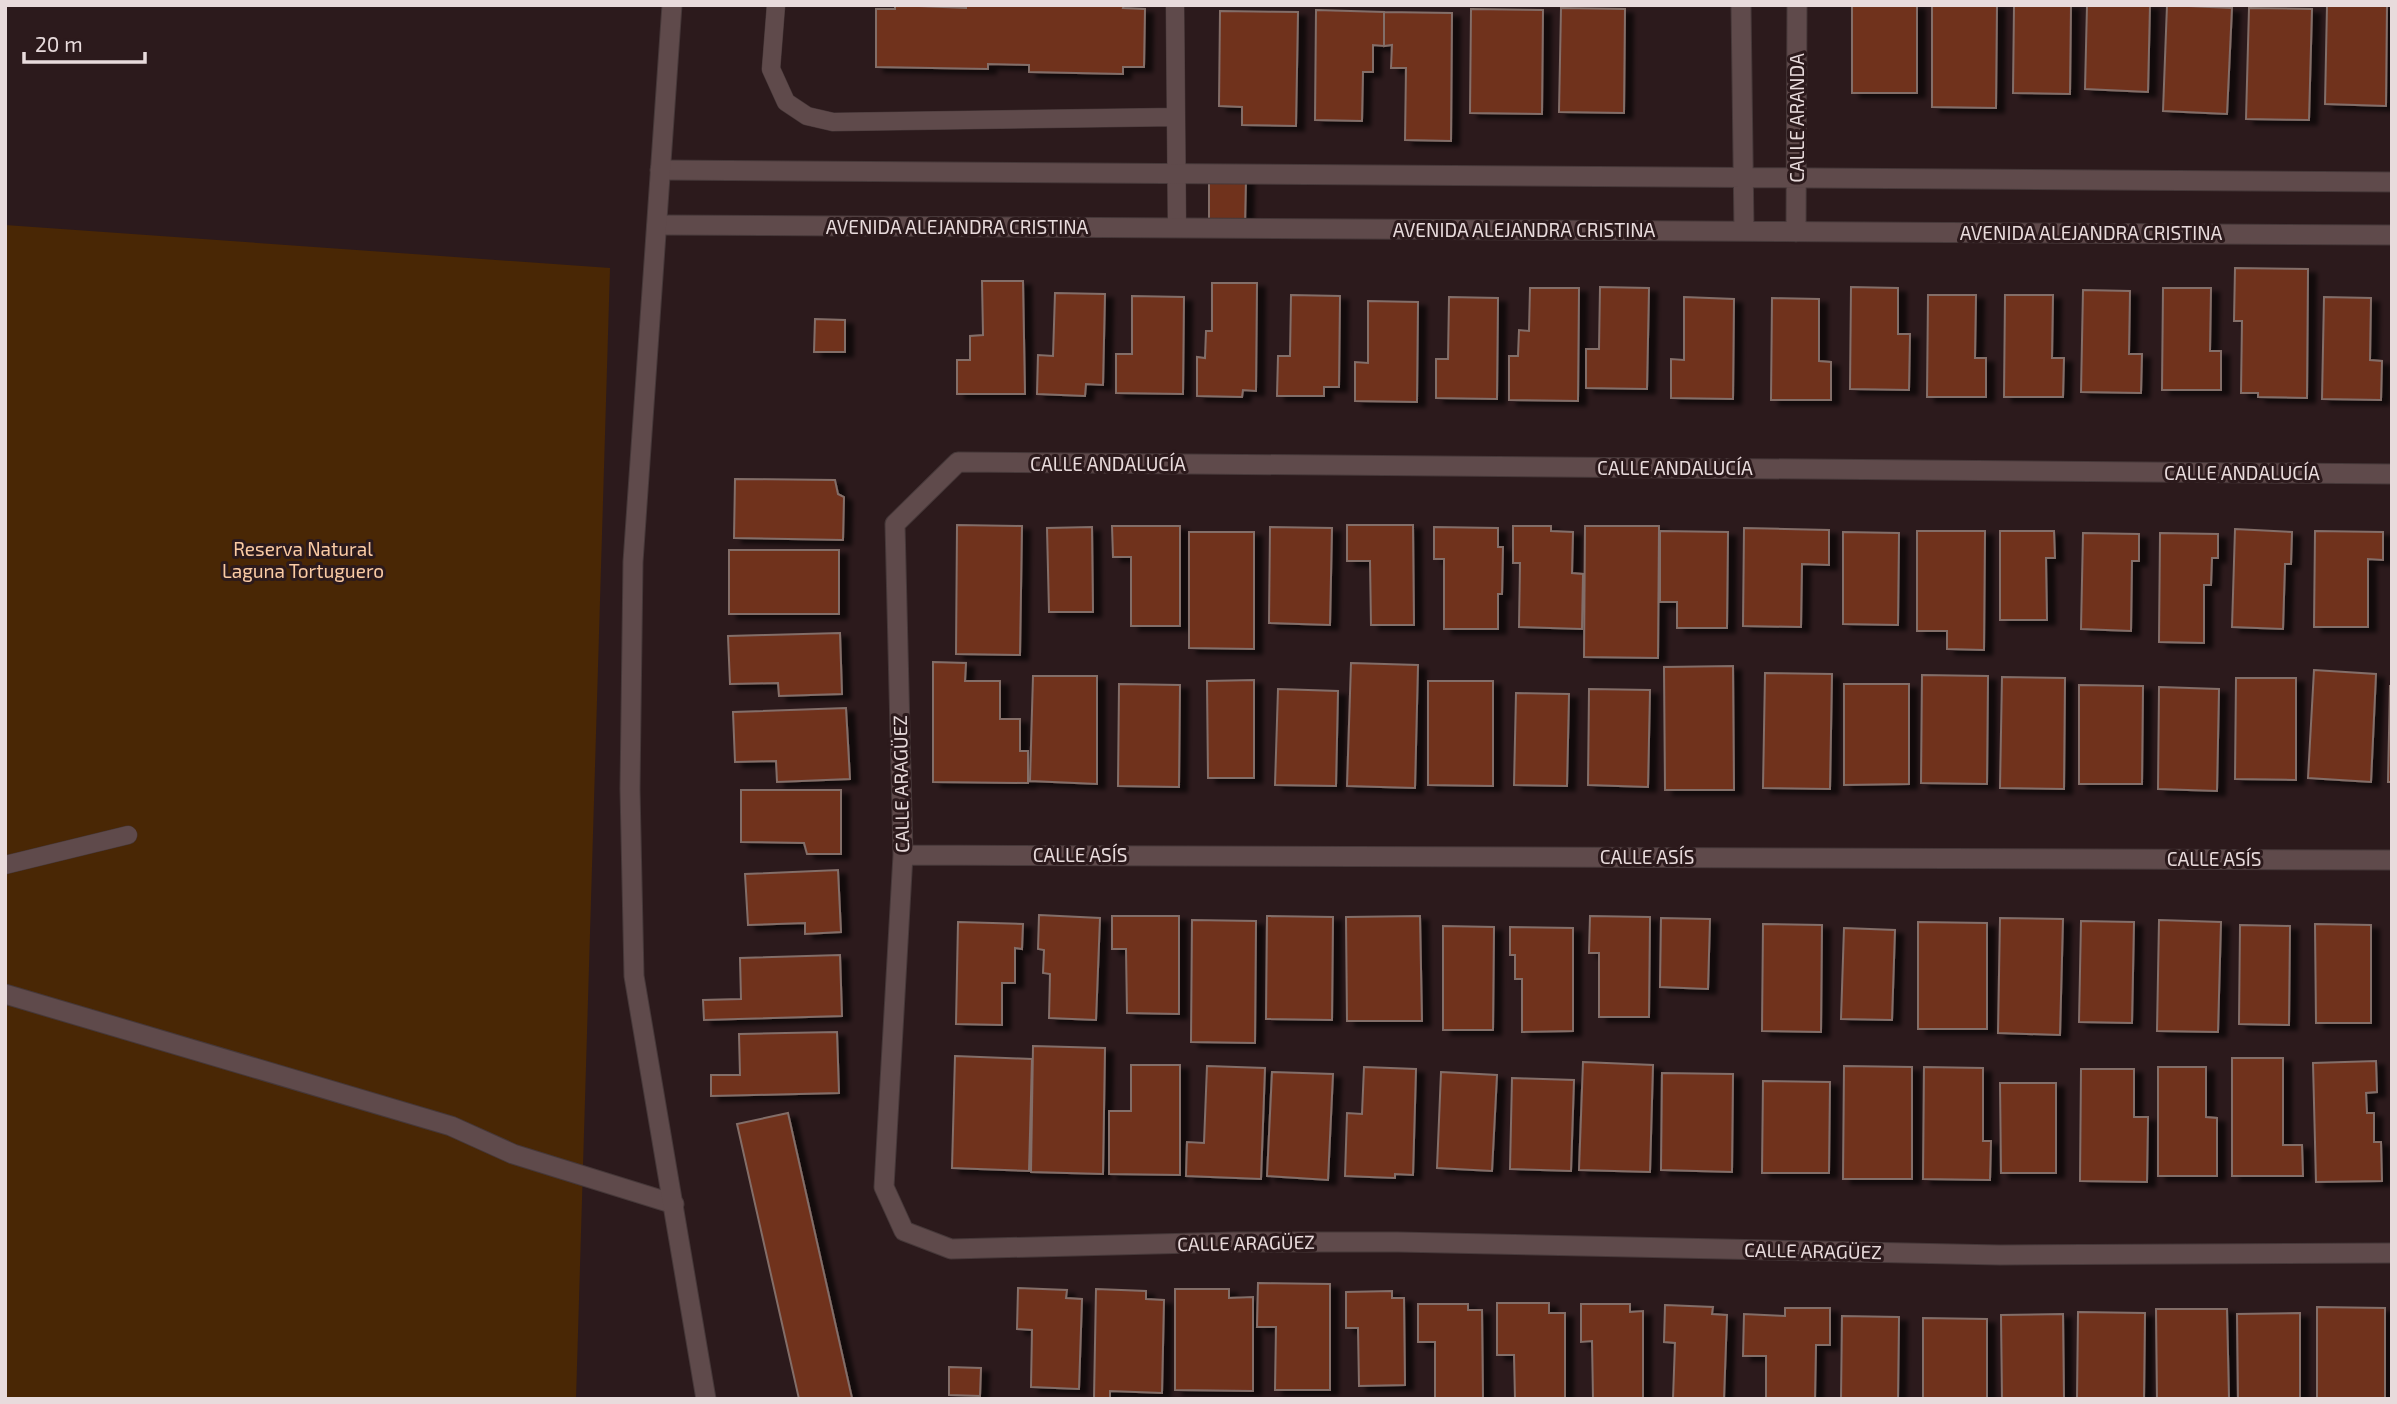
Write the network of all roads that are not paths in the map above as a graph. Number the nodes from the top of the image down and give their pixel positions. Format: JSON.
{"nodes":[{"id":1,"x":671,"y":5,"type":"edge"},
{"id":2,"x":776,"y":5,"type":"edge"},
{"id":3,"x":1175,"y":5,"type":"edge"},
{"id":4,"x":1741,"y":5,"type":"edge"},
{"id":5,"x":1797,"y":5,"type":"edge"},
{"id":6,"x":1176,"y":117,"type":"junction"},
{"id":7,"x":660,"y":170,"type":"junction"},
{"id":8,"x":1176,"y":173,"type":"junction"},
{"id":9,"x":1743,"y":177,"type":"junction"},
{"id":10,"x":1797,"y":178,"type":"junction"},
{"id":11,"x":2392,"y":182,"type":"edge"},
{"id":12,"x":657,"y":225,"type":"junction"},
{"id":13,"x":1177,"y":228,"type":"junction"},
{"id":14,"x":1744,"y":231,"type":"junction"},
{"id":15,"x":1796,"y":232,"type":"junction"},
{"id":16,"x":2392,"y":236,"type":"edge"},
{"id":17,"x":958,"y":462,"type":"joint"},
{"id":18,"x":2392,"y":474,"type":"edge"},
{"id":19,"x":128,"y":835,"type":"dead end"},
{"id":20,"x":903,"y":855,"type":"junction"},
{"id":21,"x":2392,"y":860,"type":"edge"},
{"id":22,"x":5,"y":865,"type":"edge"},
{"id":23,"x":5,"y":994,"type":"edge"},
{"id":24,"x":674,"y":1204,"type":"junction"},
{"id":25,"x":2392,"y":1254,"type":"edge"},
{"id":26,"x":706,"y":1399,"type":"edge"}],
"edges":[{"from":1,"to":7,"type":"street"},
{"from":2,"to":6,"type":"lane"},
{"from":3,"to":6,"type":"lane"},
{"from":4,"to":9,"type":"street"},
{"from":5,"to":10,"type":"street","name":"CALLE ARANDA"},
{"from":6,"to":8,"type":"lane"},
{"from":7,"to":8,"type":"street"},
{"from":7,"to":12,"type":"street"},
{"from":8,"to":9,"type":"street"},
{"from":8,"to":13,"type":"lane"},
{"from":9,"to":10,"type":"street"},
{"from":9,"to":14,"type":"street"},
{"from":10,"to":11,"type":"street"},
{"from":10,"to":15,"type":"street","name":"CALLE ARANDA"},
{"from":12,"to":13,"type":"street","name":"AVENIDA ALEJANDRA CRISTINA"},
{"from":12,"to":24,"type":"street"},
{"from":13,"to":14,"type":"street","name":"AVENIDA ALEJANDRA CRISTINA"},
{"from":14,"to":15,"type":"street","name":"AVENIDA ALEJANDRA CRISTINA"},
{"from":15,"to":16,"type":"street","name":"AVENIDA ALEJANDRA CRISTINA"},
{"from":17,"to":18,"type":"street","name":"CALLE ANDALUCÍA"},
{"from":17,"to":20,"type":"street","name":"CALLE ARAGÜEZ"},
{"from":19,"to":22,"type":"lane"},
{"from":20,"to":21,"type":"street","name":"CALLE ASÍS"},
{"from":20,"to":25,"type":"street","name":"CALLE ARAGÜEZ"},
{"from":23,"to":24,"type":"street"},
{"from":24,"to":26,"type":"street"}]}
